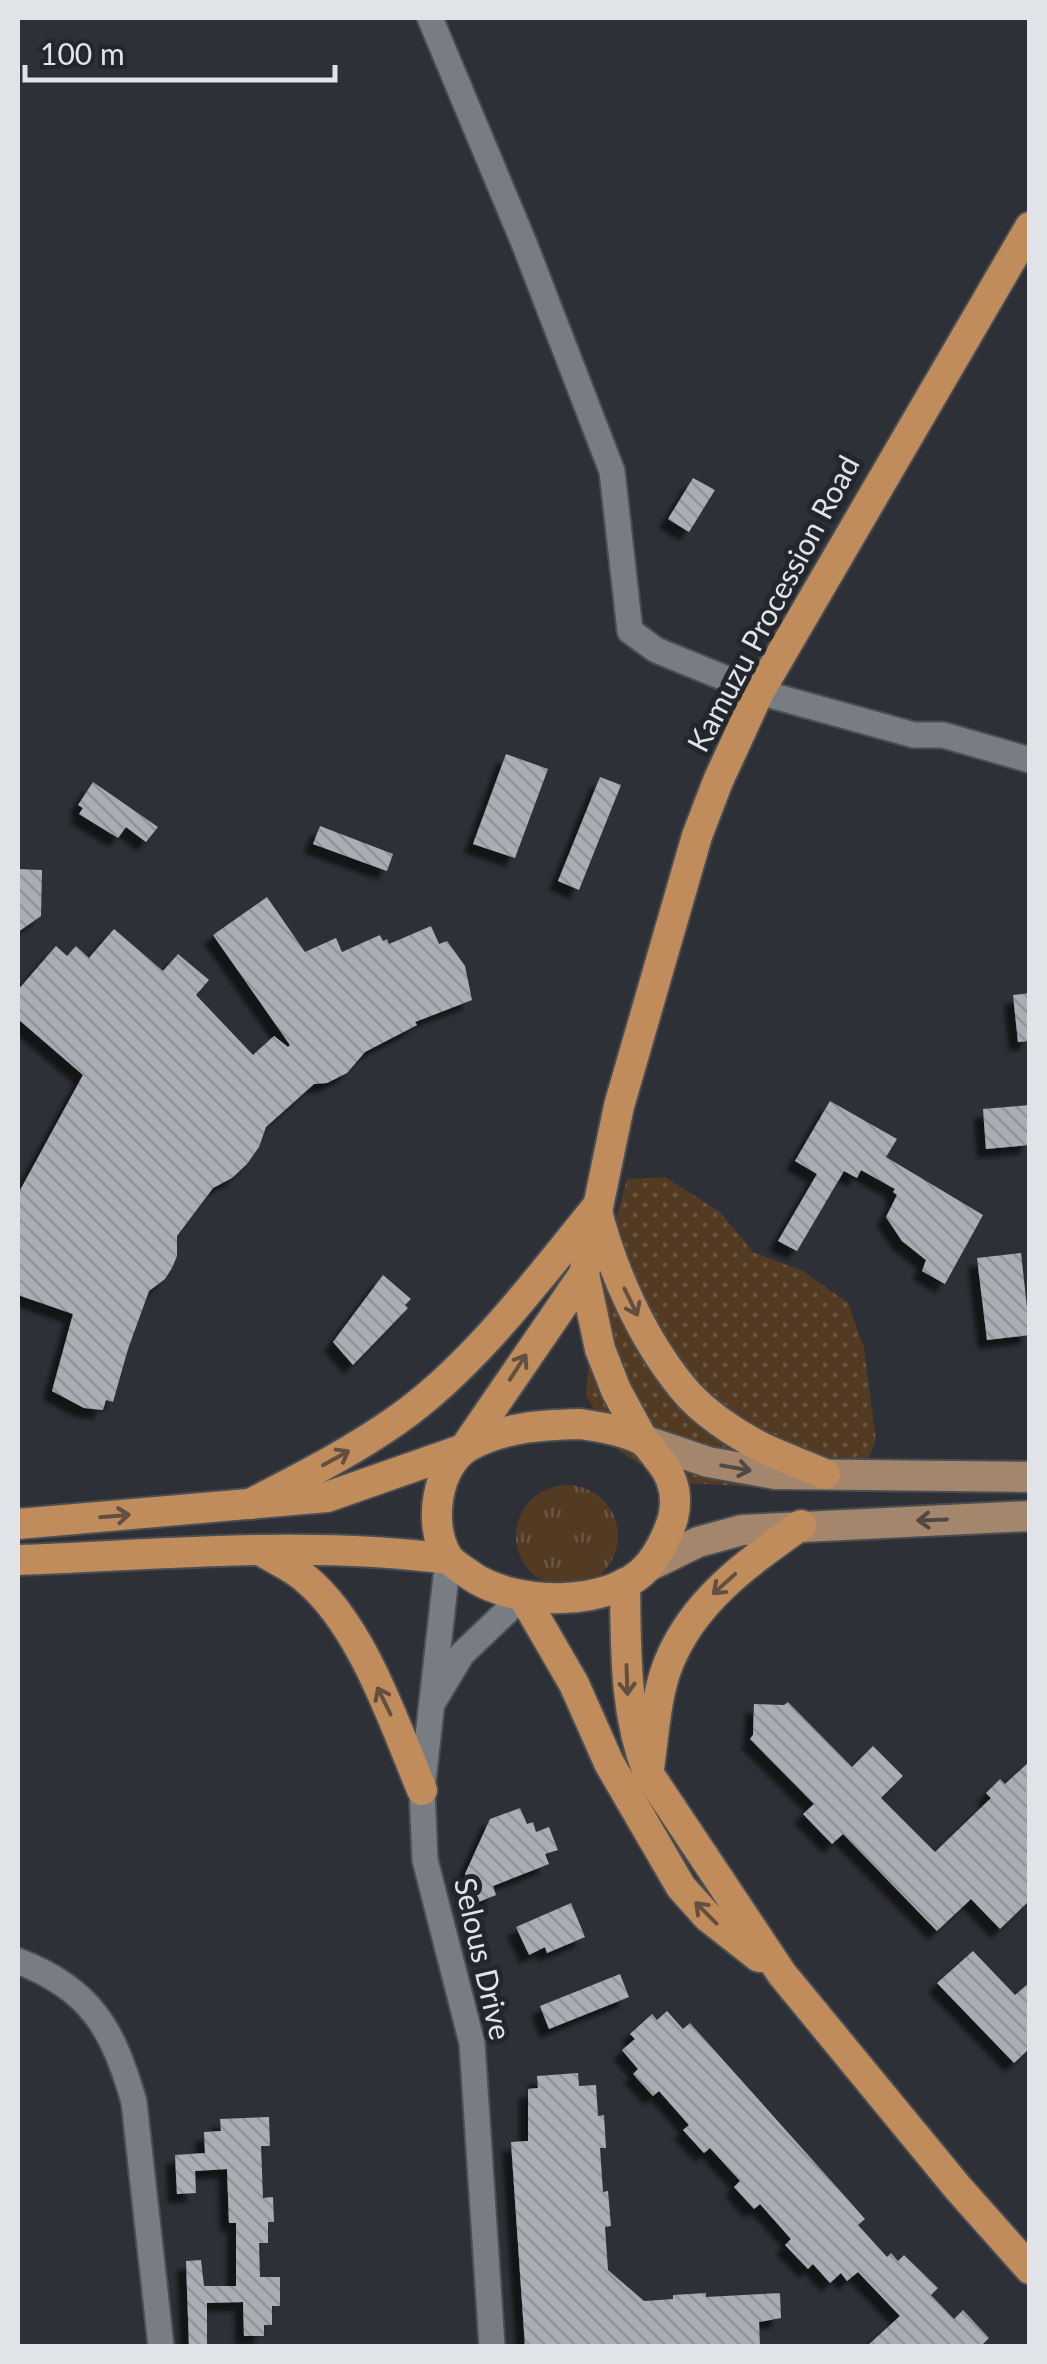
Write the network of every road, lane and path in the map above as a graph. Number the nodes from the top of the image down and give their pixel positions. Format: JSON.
{"nodes":[{"id":1,"x":430,"y":18,"type":"edge"},
{"id":2,"x":1030,"y":227,"type":"edge"},
{"id":3,"x":760,"y":692,"type":"junction"},
{"id":4,"x":1030,"y":760,"type":"edge"},
{"id":5,"x":596,"y":1208,"type":"junction"},
{"id":6,"x":584,"y":1274,"type":"junction"},
{"id":7,"x":643,"y":1440,"type":"junction"},
{"id":8,"x":464,"y":1449,"type":"junction"},
{"id":9,"x":825,"y":1474,"type":"junction"},
{"id":10,"x":1030,"y":1477,"type":"edge"},
{"id":11,"x":250,"y":1504,"type":"junction"},
{"id":12,"x":1030,"y":1516,"type":"edge"},
{"id":13,"x":18,"y":1524,"type":"edge"},
{"id":14,"x":801,"y":1525,"type":"junction"},
{"id":15,"x":262,"y":1552,"type":"junction"},
{"id":16,"x":448,"y":1559,"type":"junction"},
{"id":17,"x":18,"y":1560,"type":"edge"},
{"id":18,"x":636,"y":1575,"type":"junction"},
{"id":19,"x":523,"y":1596,"type":"junction"},
{"id":20,"x":430,"y":1707,"type":"junction"},
{"id":21,"x":648,"y":1773,"type":"junction"},
{"id":22,"x":422,"y":1790,"type":"junction"},
{"id":23,"x":18,"y":1961,"type":"edge"},
{"id":24,"x":782,"y":1974,"type":"junction"},
{"id":25,"x":1030,"y":2268,"type":"edge"},
{"id":26,"x":162,"y":2346,"type":"edge"},
{"id":27,"x":492,"y":2346,"type":"edge"}],
"edges":[{"from":1,"to":3,"type":"street"},
{"from":2,"to":3,"type":"highway","name":"Kamuzu Procession Road"},
{"from":3,"to":4,"type":"street"},
{"from":3,"to":5,"type":"highway","name":"Kamuzu Procession Road"},
{"from":5,"to":6,"type":"highway","name":"Kamuzu Procession Road"},
{"from":5,"to":9,"type":"highway","one_way":true},
{"from":11,"to":5,"type":"highway","one_way":true},
{"from":6,"to":7,"type":"highway"},
{"from":8,"to":6,"type":"highway","one_way":true},
{"from":7,"to":8,"type":"highway"},
{"from":7,"to":9,"type":"main road","one_way":true},
{"from":7,"to":18,"type":"highway"},
{"from":8,"to":11,"type":"highway"},
{"from":8,"to":16,"type":"highway"},
{"from":9,"to":10,"type":"main road"},
{"from":13,"to":11,"type":"highway","one_way":true},
{"from":12,"to":14,"type":"main road","one_way":true},
{"from":14,"to":18,"type":"main road"},
{"from":14,"to":21,"type":"highway","one_way":true},
{"from":15,"to":16,"type":"highway"},
{"from":15,"to":17,"type":"highway"},
{"from":22,"to":15,"type":"highway","one_way":true},
{"from":16,"to":19,"type":"highway"},
{"from":16,"to":20,"type":"street","name":"Selous Drive"},
{"from":18,"to":19,"type":"highway"},
{"from":18,"to":21,"type":"highway","one_way":true},
{"from":19,"to":20,"type":"street","name":"Selous Drive"},
{"from":24,"to":19,"type":"highway","one_way":true},
{"from":20,"to":22,"type":"street","name":"Selous Drive"},
{"from":21,"to":24,"type":"highway"},
{"from":22,"to":27,"type":"street","name":"Selous Drive"},
{"from":23,"to":26,"type":"street"},
{"from":24,"to":25,"type":"highway"}]}
